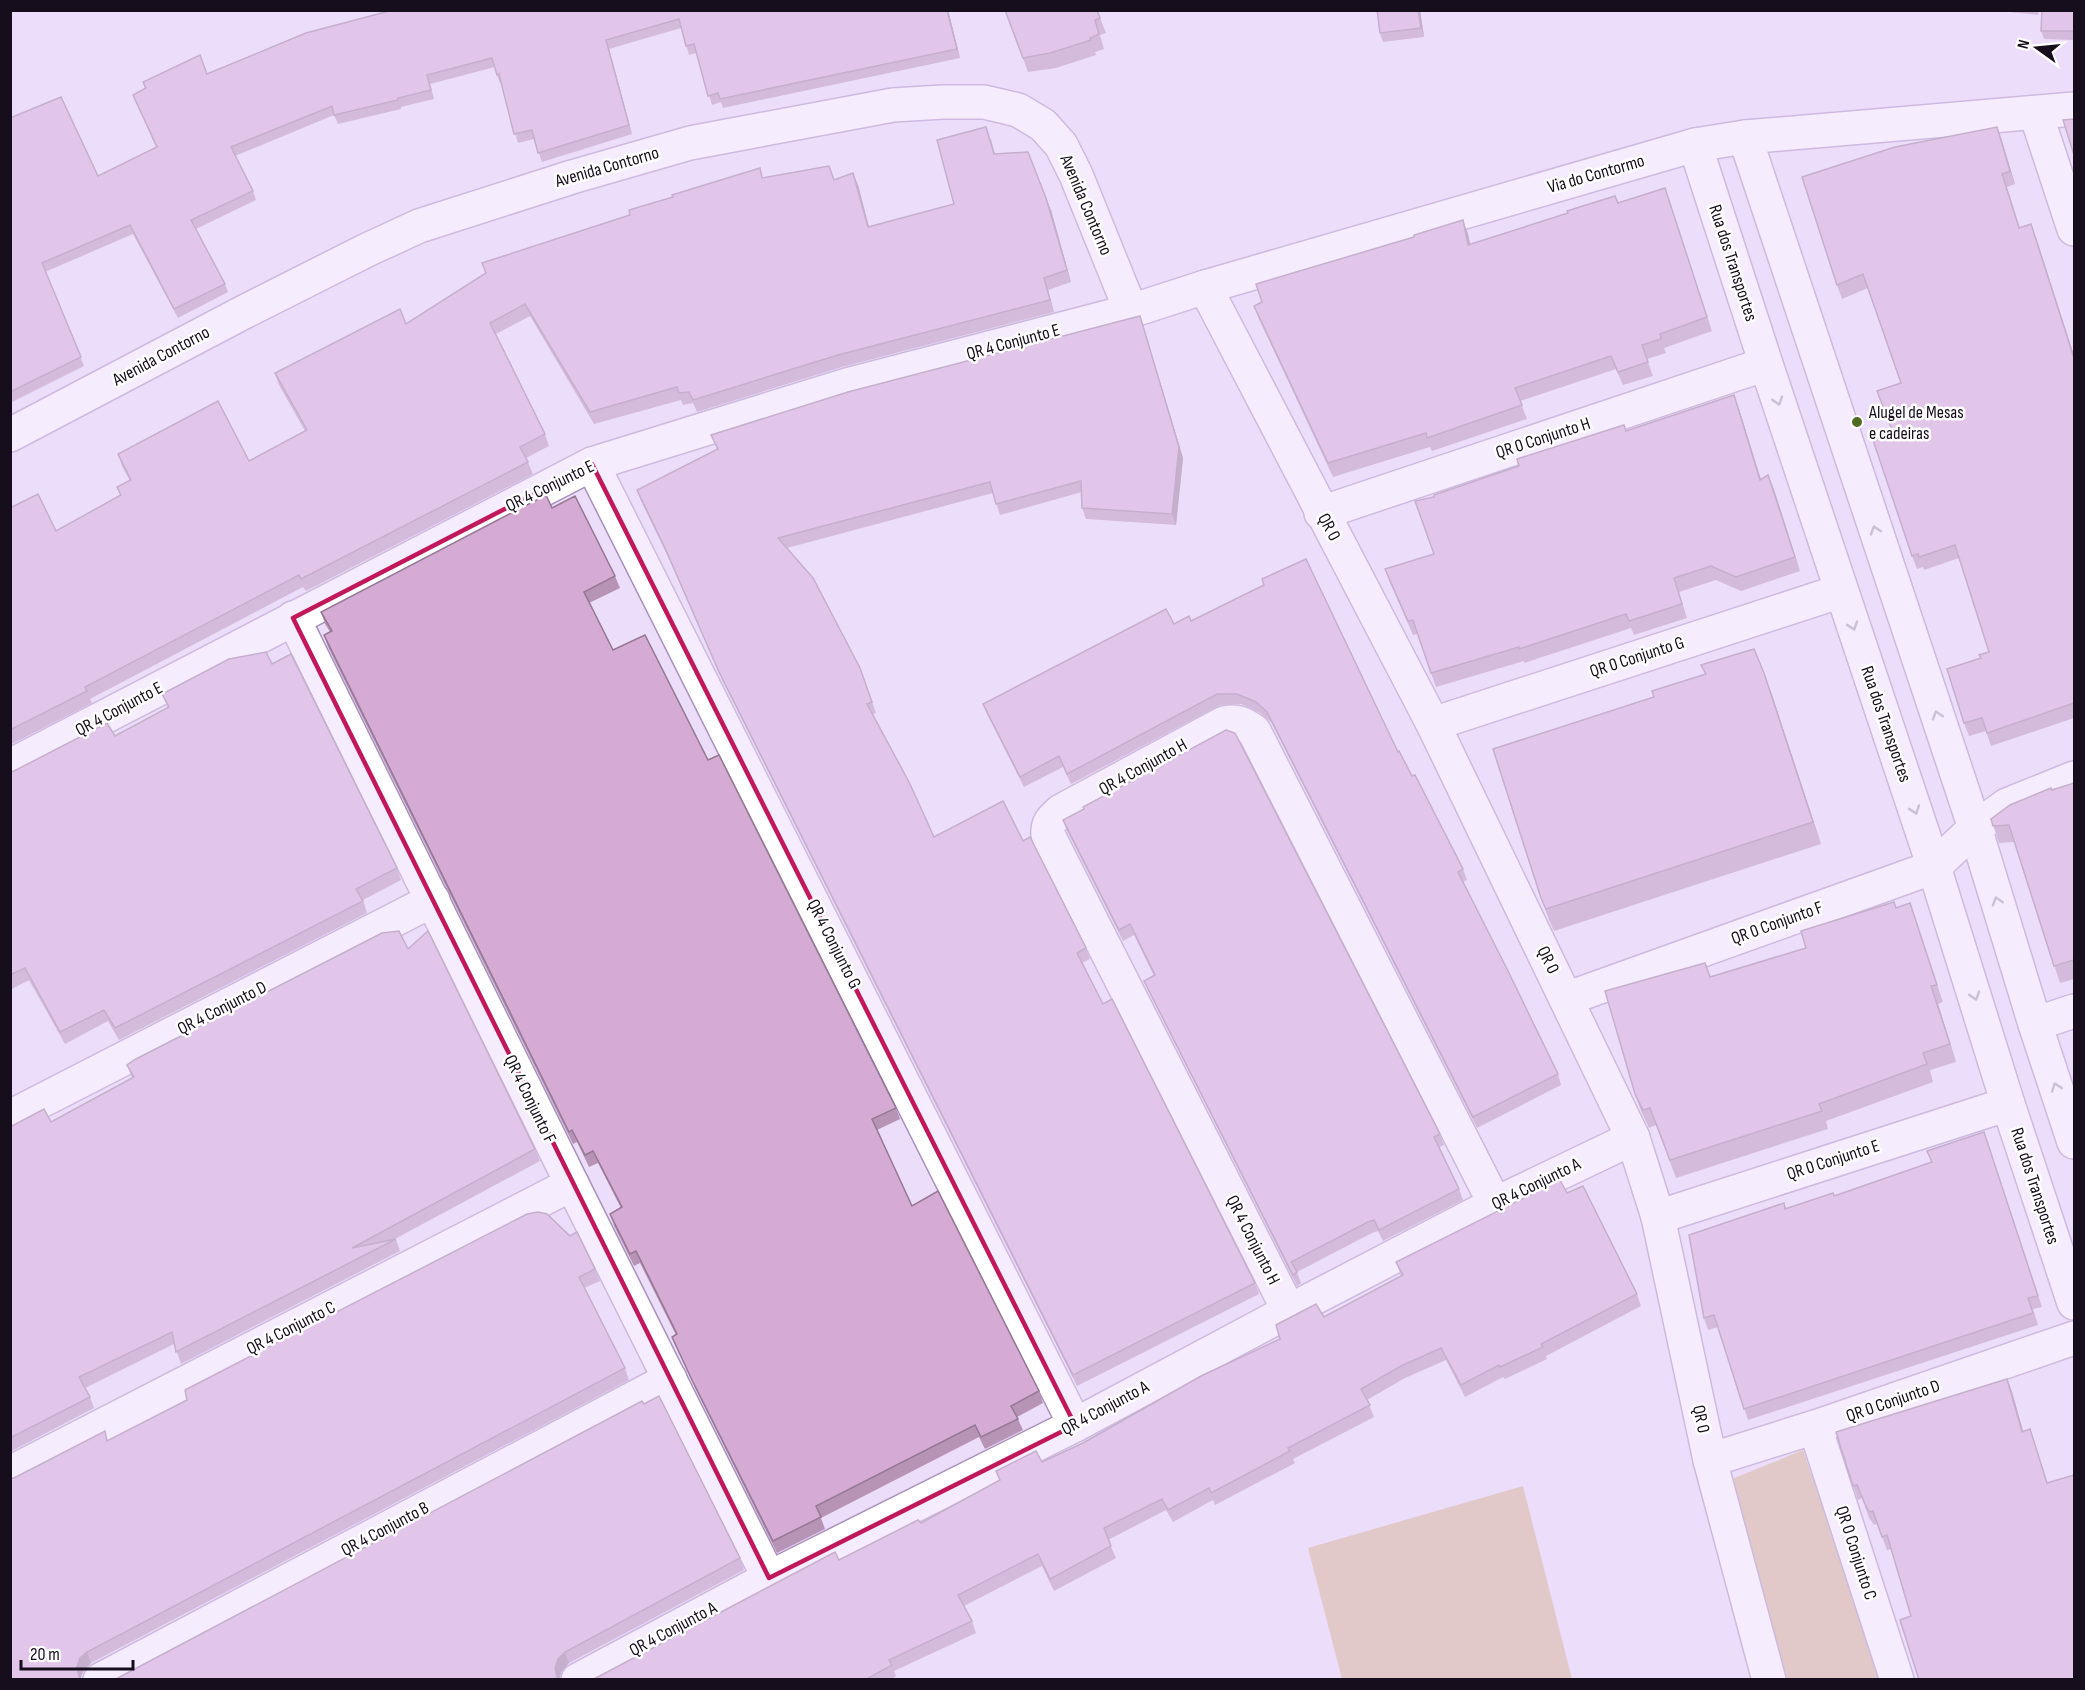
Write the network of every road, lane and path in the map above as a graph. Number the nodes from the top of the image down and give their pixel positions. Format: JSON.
{"nodes":[{"id":1,"x":2074,"y":110,"type":"edge"},
{"id":2,"x":2036,"y":114,"type":"junction"},
{"id":3,"x":1745,"y":137,"type":"junction"},
{"id":4,"x":1695,"y":146,"type":"junction"},
{"id":5,"x":2074,"y":229,"type":"edge"},
{"id":6,"x":1205,"y":287,"type":"junction"},
{"id":7,"x":1131,"y":311,"type":"junction"},
{"id":8,"x":1766,"y":364,"type":"junction"},
{"id":9,"x":10,"y":435,"type":"edge"},
{"id":10,"x":592,"y":464,"type":"junction"},
{"id":11,"x":1321,"y":513,"type":"junction"},
{"id":12,"x":1841,"y":591,"type":"junction"},
{"id":13,"x":293,"y":618,"type":"junction"},
{"id":14,"x":1433,"y":723,"type":"junction"},
{"id":15,"x":10,"y":766,"type":"edge"},
{"id":16,"x":2074,"y":778,"type":"edge"},
{"id":17,"x":1975,"y":828,"type":"junction"},
{"id":18,"x":1934,"y":867,"type":"junction"},
{"id":19,"x":433,"y":900,"type":"junction"},
{"id":20,"x":1566,"y":999,"type":"junction"},
{"id":21,"x":2074,"y":1011,"type":"edge"},
{"id":22,"x":2034,"y":1024,"type":"junction"},
{"id":23,"x":2008,"y":1104,"type":"junction"},
{"id":24,"x":10,"y":1117,"type":"edge"},
{"id":25,"x":1633,"y":1138,"type":"junction"},
{"id":26,"x":2074,"y":1142,"type":"edge"},
{"id":27,"x":572,"y":1184,"type":"junction"},
{"id":28,"x":1495,"y":1204,"type":"junction"},
{"id":29,"x":1658,"y":1217,"type":"junction"},
{"id":30,"x":2074,"y":1303,"type":"edge"},
{"id":31,"x":1289,"y":1311,"type":"junction"},
{"id":32,"x":2074,"y":1338,"type":"edge"},
{"id":33,"x":670,"y":1379,"type":"junction"},
{"id":34,"x":1075,"y":1425,"type":"junction"},
{"id":35,"x":1815,"y":1427,"type":"junction"},
{"id":36,"x":1710,"y":1460,"type":"junction"},
{"id":37,"x":10,"y":1473,"type":"edge"},
{"id":38,"x":769,"y":1578,"type":"junction"},
{"id":39,"x":100,"y":1680,"type":"edge"},
{"id":40,"x":578,"y":1680,"type":"edge"},
{"id":41,"x":1769,"y":1680,"type":"edge"},
{"id":42,"x":1897,"y":1680,"type":"edge"}],
"edges":[{"from":1,"to":2,"type":"street","name":"Via do Contormo"},
{"from":2,"to":3,"type":"street","name":"Via do Contormo"},
{"from":2,"to":5,"type":"street"},
{"from":3,"to":4,"type":"street","name":"Via do Contormo"},
{"from":17,"to":3,"type":"street","one_way":true},
{"from":4,"to":6,"type":"street","name":"Via do Contormo"},
{"from":4,"to":8,"type":"street","name":"Rua dos Transportes"},
{"from":6,"to":7,"type":"street","name":"Via do Contormo"},
{"from":6,"to":11,"type":"street","name":"QR 0"},
{"from":7,"to":9,"type":"street","name":"Avenida Contorno"},
{"from":7,"to":10,"type":"street","name":"QR 4 Conjunto E"},
{"from":8,"to":11,"type":"street","name":"QR 0 Conjunto H"},
{"from":8,"to":12,"type":"street","name":"Rua dos Transportes","one_way":true},
{"from":10,"to":13,"type":"street","name":"QR 4 Conjunto E"},
{"from":10,"to":34,"type":"street","name":"QR 4 Conjunto G"},
{"from":11,"to":14,"type":"street","name":"QR 0"},
{"from":12,"to":14,"type":"street","name":"QR 0 Conjunto G"},
{"from":12,"to":18,"type":"street","name":"Rua dos Transportes","one_way":true},
{"from":13,"to":15,"type":"street","name":"QR 4 Conjunto E"},
{"from":13,"to":19,"type":"street","name":"QR 4 Conjunto F"},
{"from":14,"to":20,"type":"street","name":"QR 0"},
{"from":16,"to":17,"type":"street","name":"QR 0 Conjunto F"},
{"from":17,"to":18,"type":"street","name":"QR 0 Conjunto F"},
{"from":22,"to":17,"type":"street","one_way":true},
{"from":18,"to":20,"type":"street","name":"QR 0 Conjunto F"},
{"from":18,"to":23,"type":"street","name":"Rua dos Transportes","one_way":true},
{"from":19,"to":24,"type":"street","name":"QR 4 Conjunto D"},
{"from":19,"to":27,"type":"street","name":"QR 4 Conjunto F"},
{"from":20,"to":25,"type":"street","name":"QR 0"},
{"from":21,"to":22,"type":"street"},
{"from":26,"to":22,"type":"street","one_way":true},
{"from":23,"to":29,"type":"street","name":"QR 0 Conjunto E"},
{"from":23,"to":30,"type":"street","name":"Rua dos Transportes"},
{"from":25,"to":28,"type":"street","name":"QR 4 Conjunto A"},
{"from":25,"to":29,"type":"street","name":"QR 0"},
{"from":27,"to":33,"type":"street","name":"QR 4 Conjunto F"},
{"from":27,"to":37,"type":"street","name":"QR 4 Conjunto C"},
{"from":28,"to":31,"type":"street","name":"QR 4 Conjunto A"},
{"from":28,"to":31,"type":"street","name":"QR 4 Conjunto H"},
{"from":29,"to":36,"type":"street","name":"QR 0"},
{"from":31,"to":34,"type":"street","name":"QR 4 Conjunto A"},
{"from":32,"to":35,"type":"street","name":"QR 0 Conjunto D"},
{"from":33,"to":38,"type":"street","name":"QR 4 Conjunto F"},
{"from":33,"to":39,"type":"street","name":"QR 4 Conjunto B"},
{"from":34,"to":38,"type":"street","name":"QR 4 Conjunto A"},
{"from":35,"to":36,"type":"street","name":"QR 0 Conjunto D"},
{"from":35,"to":42,"type":"street","name":"QR 0 Conjunto C"},
{"from":36,"to":41,"type":"street","name":"QR 0"},
{"from":38,"to":40,"type":"street","name":"QR 4 Conjunto A"}]}
